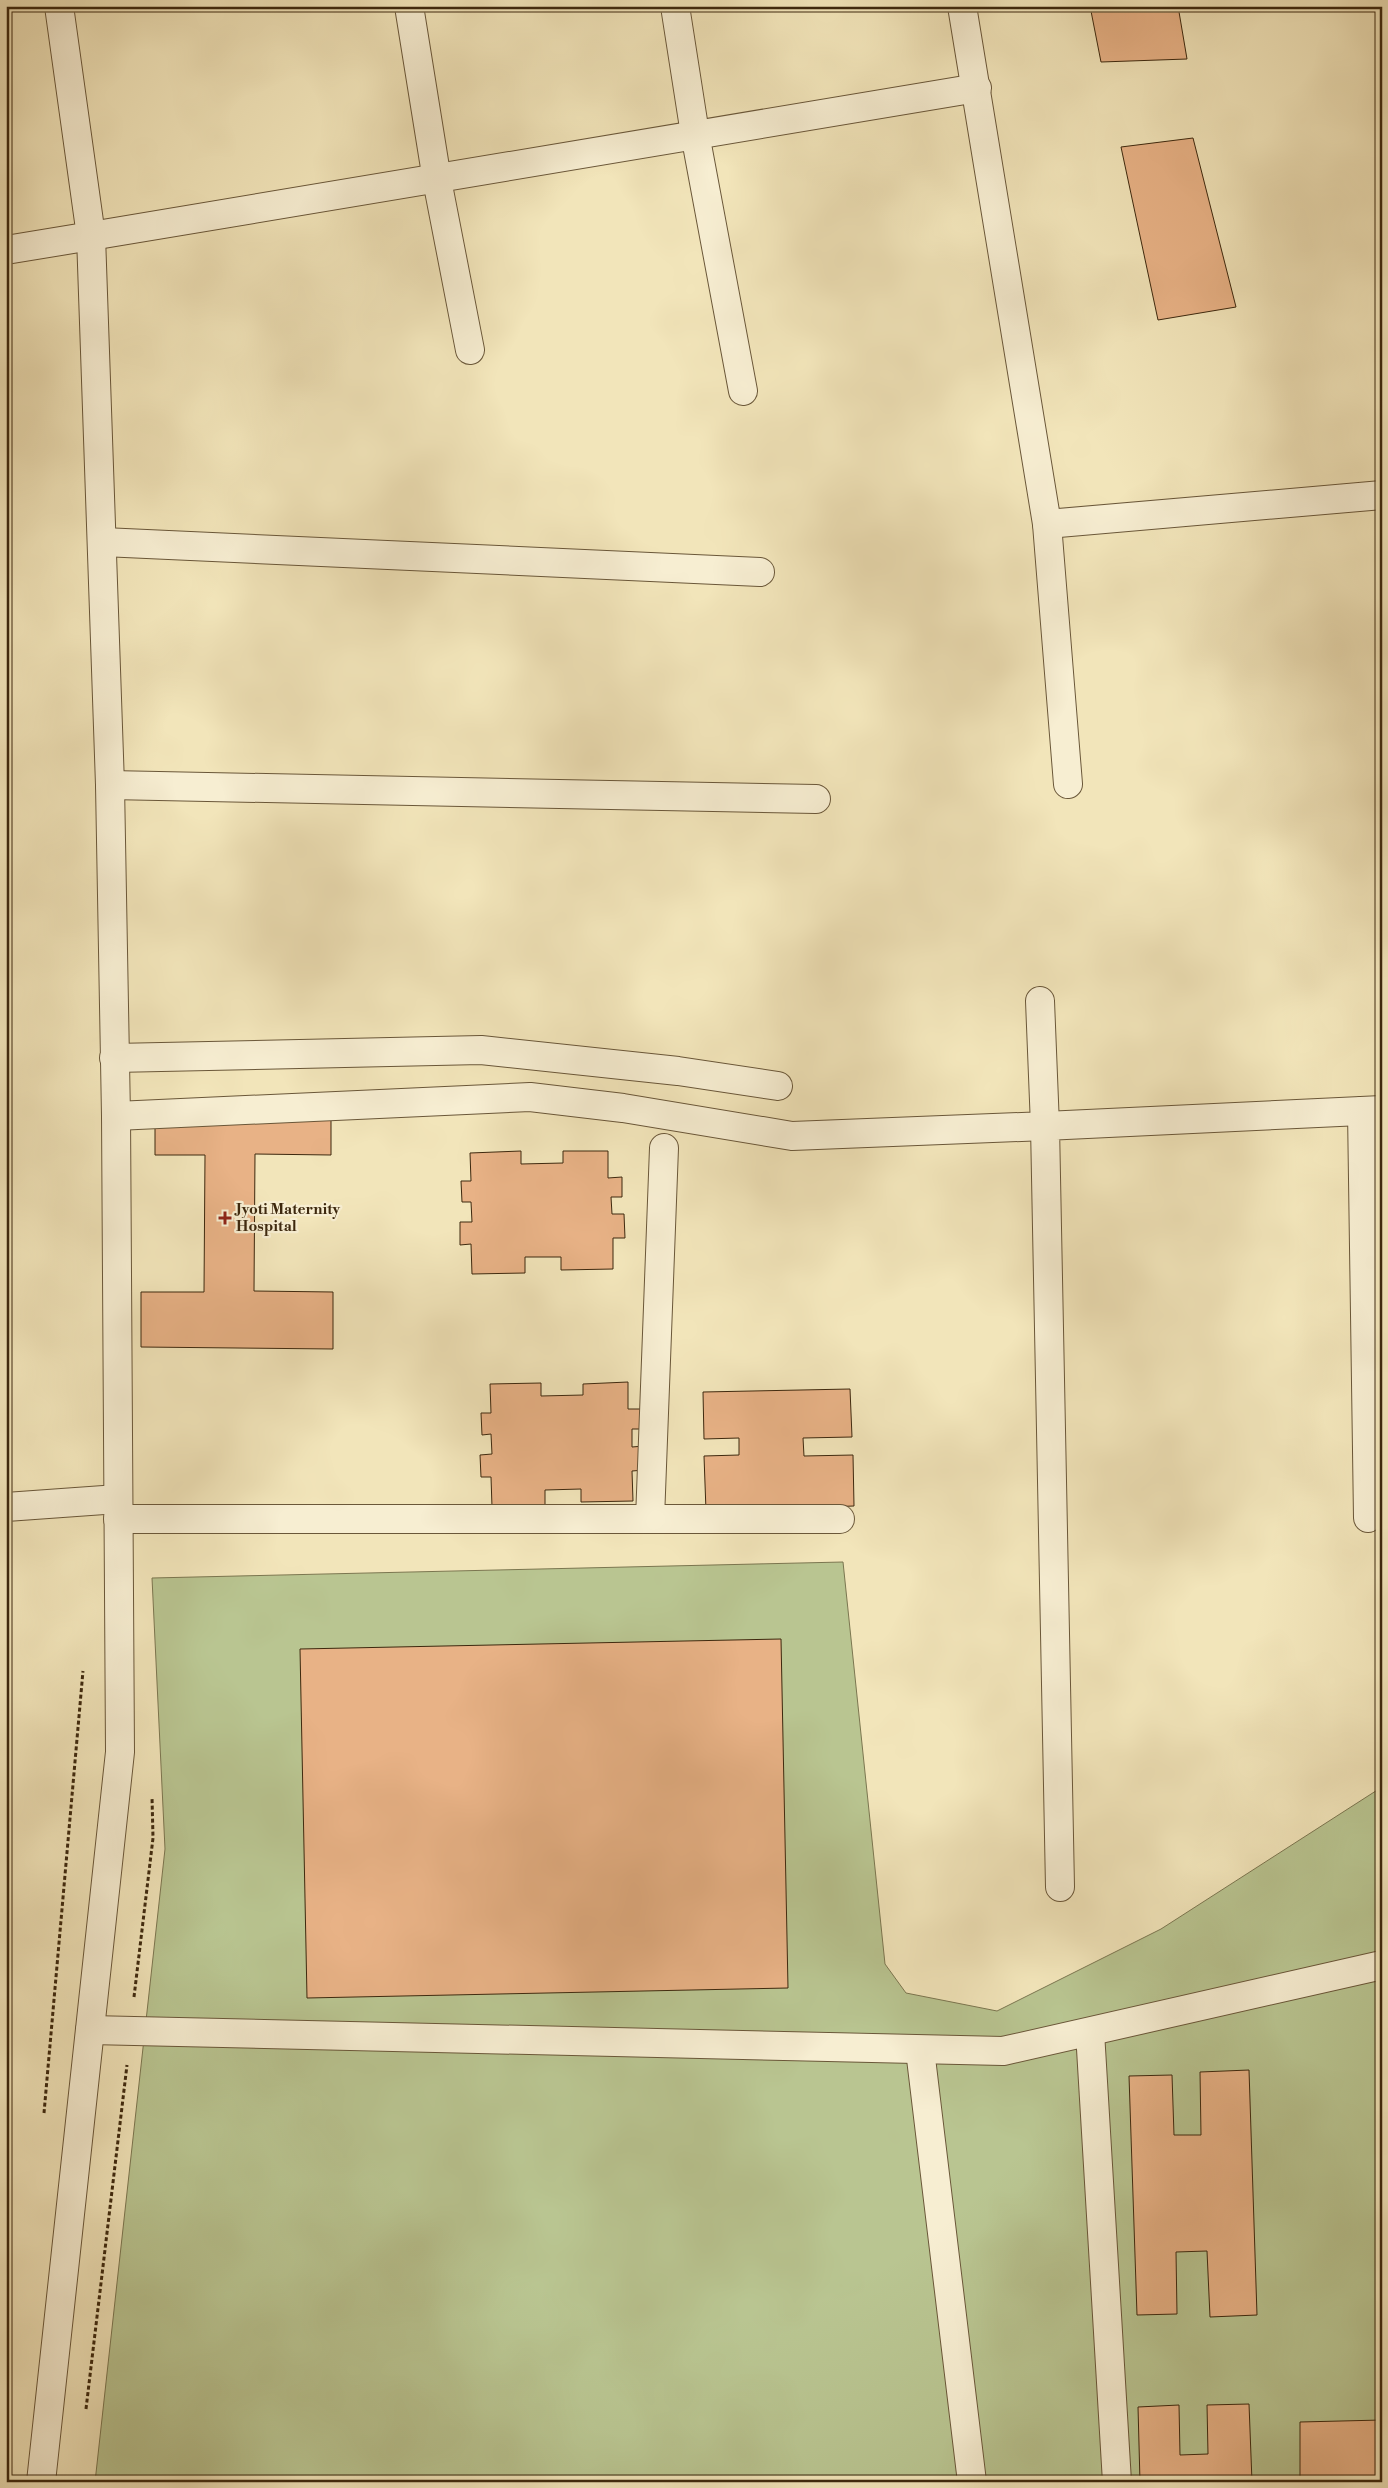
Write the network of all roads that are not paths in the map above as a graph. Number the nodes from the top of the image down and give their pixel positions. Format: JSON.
{"nodes":[{"id":1,"x":59,"y":6,"type":"edge"},
{"id":2,"x":409,"y":6,"type":"edge"},
{"id":3,"x":675,"y":6,"type":"edge"},
{"id":4,"x":962,"y":6,"type":"edge"},
{"id":5,"x":977,"y":88,"type":"junction"},
{"id":6,"x":695,"y":134,"type":"junction"},
{"id":7,"x":437,"y":180,"type":"junction"},
{"id":8,"x":91,"y":236,"type":"junction"},
{"id":9,"x":6,"y":250,"type":"edge"},
{"id":10,"x":470,"y":350,"type":"dead end"},
{"id":11,"x":743,"y":391,"type":"dead end"},
{"id":12,"x":1382,"y":495,"type":"edge"},
{"id":13,"x":1047,"y":524,"type":"junction"},
{"id":14,"x":103,"y":542,"type":"junction"},
{"id":15,"x":760,"y":572,"type":"dead end"},
{"id":16,"x":1068,"y":784,"type":"dead end"},
{"id":17,"x":110,"y":785,"type":"junction"},
{"id":18,"x":816,"y":799,"type":"dead end"},
{"id":19,"x":1040,"y":1001,"type":"dead end"},
{"id":20,"x":114,"y":1058,"type":"junction"},
{"id":21,"x":778,"y":1086,"type":"dead end"},
{"id":22,"x":1372,"y":1111,"type":"edge"},
{"id":23,"x":116,"y":1116,"type":"junction"},
{"id":24,"x":1045,"y":1126,"type":"junction"},
{"id":25,"x":664,"y":1148,"type":"dead end"},
{"id":26,"x":6,"y":1507,"type":"edge"},
{"id":27,"x":118,"y":1509,"type":"junction"},
{"id":28,"x":1368,"y":1518,"type":"dead end"},
{"id":29,"x":840,"y":1519,"type":"dead end"},
{"id":30,"x":650,"y":1520,"type":"junction"},
{"id":31,"x":1060,"y":1887,"type":"dead end"},
{"id":32,"x":1382,"y":1965,"type":"edge"},
{"id":33,"x":90,"y":2030,"type":"junction"},
{"id":34,"x":1090,"y":2032,"type":"junction"},
{"id":35,"x":920,"y":2050,"type":"junction"},
{"id":36,"x":41,"y":2482,"type":"edge"},
{"id":37,"x":972,"y":2482,"type":"edge"},
{"id":38,"x":1118,"y":2482,"type":"edge"}],
"edges":[{"from":1,"to":8,"type":"street"},
{"from":2,"to":7,"type":"street"},
{"from":3,"to":6,"type":"street"},
{"from":4,"to":5,"type":"street"},
{"from":5,"to":6,"type":"street"},
{"from":5,"to":13,"type":"street"},
{"from":6,"to":7,"type":"street"},
{"from":6,"to":11,"type":"street"},
{"from":7,"to":8,"type":"street"},
{"from":7,"to":10,"type":"street"},
{"from":8,"to":9,"type":"street"},
{"from":8,"to":14,"type":"street"},
{"from":12,"to":13,"type":"street"},
{"from":13,"to":16,"type":"street"},
{"from":14,"to":15,"type":"street"},
{"from":14,"to":17,"type":"street"},
{"from":17,"to":18,"type":"street"},
{"from":17,"to":20,"type":"street"},
{"from":19,"to":24,"type":"street"},
{"from":20,"to":21,"type":"street"},
{"from":20,"to":23,"type":"street"},
{"from":22,"to":24,"type":"street"},
{"from":22,"to":28,"type":"street"},
{"from":23,"to":24,"type":"street"},
{"from":23,"to":27,"type":"street"},
{"from":24,"to":31,"type":"street"},
{"from":25,"to":30,"type":"street"},
{"from":26,"to":27,"type":"street"},
{"from":27,"to":30,"type":"street"},
{"from":27,"to":33,"type":"street"},
{"from":29,"to":30,"type":"street"},
{"from":32,"to":34,"type":"street"},
{"from":33,"to":35,"type":"street"},
{"from":33,"to":36,"type":"street"},
{"from":34,"to":35,"type":"street"},
{"from":34,"to":38,"type":"street"},
{"from":35,"to":37,"type":"street"}]}
